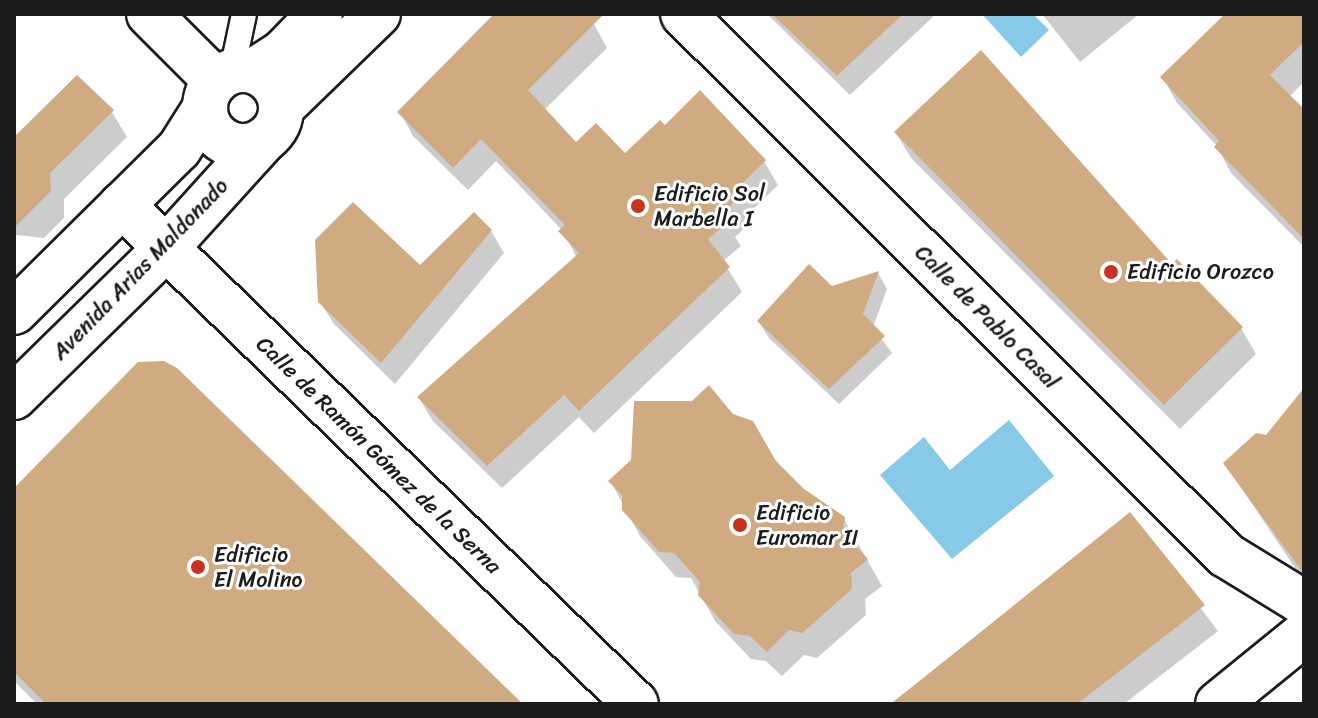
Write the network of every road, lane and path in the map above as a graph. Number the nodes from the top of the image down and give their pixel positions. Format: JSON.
{"nodes":[{"id":1,"x":149,"y":14,"type":"edge"},
{"id":2,"x":244,"y":14,"type":"edge"},
{"id":3,"x":320,"y":14,"type":"edge"},
{"id":4,"x":378,"y":14,"type":"edge"},
{"id":5,"x":683,"y":14,"type":"edge"},
{"id":6,"x":227,"y":83,"type":"junction"},
{"id":7,"x":273,"y":123,"type":"junction"},
{"id":8,"x":122,"y":205,"type":"junction"},
{"id":9,"x":166,"y":248,"type":"junction"},
{"id":10,"x":14,"y":312,"type":"edge"},
{"id":11,"x":14,"y":397,"type":"edge"},
{"id":12,"x":1304,"y":603,"type":"edge"},
{"id":13,"x":1304,"y":634,"type":"edge"},
{"id":14,"x":636,"y":704,"type":"edge"},
{"id":15,"x":1218,"y":704,"type":"edge"}],
"edges":[{"from":1,"to":6,"type":"street"},
{"from":2,"to":6,"type":"lane"},
{"from":3,"to":6,"type":"street"},
{"from":4,"to":7,"type":"street","name":"Avenida Arias Maldonado"},
{"from":5,"to":12,"type":"street","name":"Calle de Pablo Casal"},
{"from":6,"to":7,"type":"street"},
{"from":6,"to":7,"type":"street"},
{"from":6,"to":8,"type":"street"},
{"from":7,"to":9,"type":"street","name":"Avenida Arias Maldonado"},
{"from":8,"to":9,"type":"street","name":"Calle de Ramón Gómez de la Serna"},
{"from":8,"to":10,"type":"street"},
{"from":9,"to":11,"type":"street","name":"Avenida Arias Maldonado"},
{"from":9,"to":14,"type":"street","name":"Calle de Ramón Gómez de la Serna"},
{"from":13,"to":15,"type":"street"}]}
